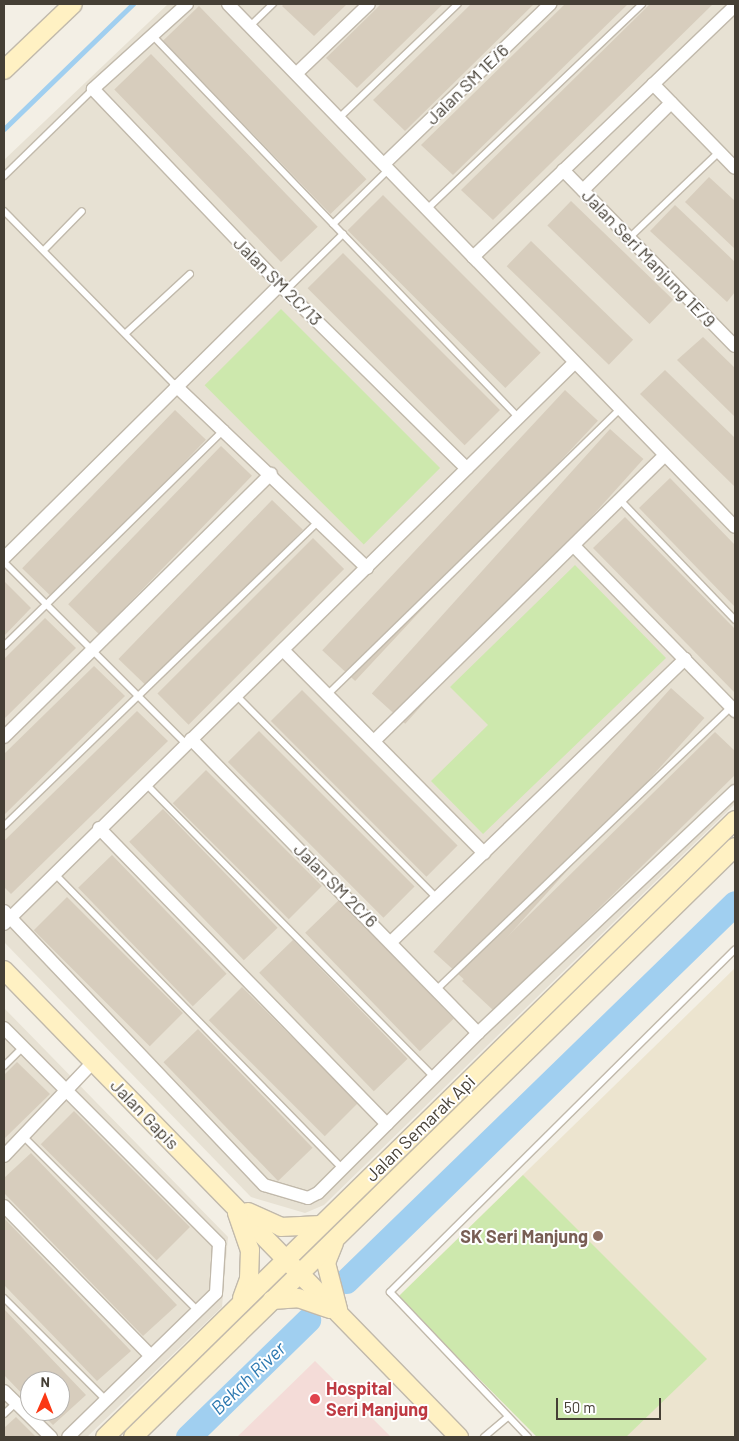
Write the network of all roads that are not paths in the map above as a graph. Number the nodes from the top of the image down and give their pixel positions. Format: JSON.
{"nodes":[{"id":1,"x":73,"y":4,"type":"edge"},
{"id":2,"x":187,"y":4,"type":"edge"},
{"id":3,"x":228,"y":4,"type":"edge"},
{"id":4,"x":273,"y":4,"type":"edge"},
{"id":5,"x":369,"y":4,"type":"edge"},
{"id":6,"x":458,"y":4,"type":"edge"},
{"id":7,"x":550,"y":4,"type":"edge"},
{"id":8,"x":642,"y":4,"type":"edge"},
{"id":9,"x":735,"y":6,"type":"edge"},
{"id":10,"x":250,"y":26,"type":"junction"},
{"id":11,"x":153,"y":36,"type":"junction"},
{"id":12,"x":4,"y":70,"type":"edge"},
{"id":13,"x":298,"y":72,"type":"junction"},
{"id":14,"x":653,"y":84,"type":"junction"},
{"id":15,"x":92,"y":89,"type":"junction"},
{"id":16,"x":671,"y":103,"type":"junction"},
{"id":17,"x":340,"y":117,"type":"junction"},
{"id":18,"x":729,"y":159,"type":"edge"},
{"id":19,"x":387,"y":167,"type":"junction"},
{"id":20,"x":563,"y":170,"type":"junction"},
{"id":21,"x":4,"y":176,"type":"edge"},
{"id":22,"x":583,"y":190,"type":"junction"},
{"id":23,"x":428,"y":210,"type":"junction"},
{"id":24,"x":4,"y":211,"type":"edge"},
{"id":25,"x":82,"y":211,"type":"dead end"},
{"id":26,"x":333,"y":224,"type":"junction"},
{"id":27,"x":343,"y":234,"type":"junction"},
{"id":28,"x":629,"y":238,"type":"junction"},
{"id":29,"x":44,"y":250,"type":"junction"},
{"id":30,"x":473,"y":257,"type":"junction"},
{"id":31,"x":190,"y":274,"type":"dead end"},
{"id":32,"x":283,"y":287,"type":"junction"},
{"id":33,"x":126,"y":333,"type":"junction"},
{"id":34,"x":735,"y":346,"type":"edge"},
{"id":35,"x":574,"y":363,"type":"junction"},
{"id":36,"x":176,"y":386,"type":"junction"},
{"id":37,"x":619,"y":410,"type":"junction"},
{"id":38,"x":519,"y":418,"type":"junction"},
{"id":39,"x":226,"y":428,"type":"junction"},
{"id":40,"x":664,"y":456,"type":"junction"},
{"id":41,"x":467,"y":469,"type":"junction"},
{"id":42,"x":271,"y":474,"type":"junction"},
{"id":43,"x":620,"y":500,"type":"junction"},
{"id":44,"x":319,"y":521,"type":"junction"},
{"id":45,"x":735,"y":527,"type":"edge"},
{"id":46,"x":574,"y":546,"type":"junction"},
{"id":47,"x":4,"y":558,"type":"edge"},
{"id":48,"x":4,"y":562,"type":"edge"},
{"id":49,"x":367,"y":568,"type":"junction"},
{"id":50,"x":46,"y":604,"type":"junction"},
{"id":51,"x":735,"y":620,"type":"edge"},
{"id":52,"x":4,"y":646,"type":"edge"},
{"id":53,"x":92,"y":650,"type":"junction"},
{"id":54,"x":283,"y":650,"type":"junction"},
{"id":55,"x":685,"y":659,"type":"junction"},
{"id":56,"x":236,"y":695,"type":"junction"},
{"id":57,"x":327,"y":695,"type":"junction"},
{"id":58,"x":139,"y":697,"type":"junction"},
{"id":59,"x":733,"y":709,"type":"edge"},
{"id":60,"x":4,"y":738,"type":"edge"},
{"id":61,"x":189,"y":741,"type":"junction"},
{"id":62,"x":374,"y":741,"type":"junction"},
{"id":63,"x":145,"y":784,"type":"junction"},
{"id":64,"x":735,"y":791,"type":"edge"},
{"id":65,"x":735,"y":820,"type":"edge"},
{"id":66,"x":4,"y":826,"type":"edge"},
{"id":67,"x":100,"y":828,"type":"junction"},
{"id":68,"x":735,"y":847,"type":"edge"},
{"id":69,"x":484,"y":853,"type":"junction"},
{"id":70,"x":54,"y":873,"type":"junction"},
{"id":71,"x":437,"y":898,"type":"junction"},
{"id":72,"x":6,"y":918,"type":"edge"},
{"id":73,"x":392,"y":941,"type":"junction"},
{"id":74,"x":735,"y":949,"type":"edge"},
{"id":75,"x":4,"y":970,"type":"edge"},
{"id":76,"x":437,"y":990,"type":"junction"},
{"id":77,"x":4,"y":1028,"type":"edge"},
{"id":78,"x":478,"y":1033,"type":"junction"},
{"id":79,"x":23,"y":1047,"type":"junction"},
{"id":80,"x":94,"y":1061,"type":"junction"},
{"id":81,"x":4,"y":1066,"type":"edge"},
{"id":82,"x":434,"y":1077,"type":"junction"},
{"id":83,"x":66,"y":1091,"type":"junction"},
{"id":84,"x":388,"y":1124,"type":"junction"},
{"id":85,"x":23,"y":1136,"type":"junction"},
{"id":86,"x":4,"y":1156,"type":"edge"},
{"id":87,"x":343,"y":1169,"type":"junction"},
{"id":88,"x":232,"y":1204,"type":"junction"},
{"id":89,"x":4,"y":1206,"type":"edge"},
{"id":90,"x":321,"y":1225,"type":"junction"},
{"id":91,"x":338,"y":1236,"type":"junction"},
{"id":92,"x":286,"y":1259,"type":"junction"},
{"id":93,"x":300,"y":1273,"type":"junction"},
{"id":94,"x":4,"y":1298,"type":"edge"},
{"id":95,"x":272,"y":1300,"type":"junction"},
{"id":96,"x":240,"y":1304,"type":"junction"},
{"id":97,"x":198,"y":1312,"type":"junction"},
{"id":98,"x":340,"y":1314,"type":"junction"},
{"id":99,"x":151,"y":1356,"type":"junction"},
{"id":100,"x":4,"y":1391,"type":"edge"},
{"id":101,"x":106,"y":1400,"type":"junction"},
{"id":102,"x":16,"y":1403,"type":"junction"},
{"id":103,"x":4,"y":1414,"type":"edge"},
{"id":104,"x":508,"y":1417,"type":"junction"},
{"id":105,"x":52,"y":1437,"type":"edge"},
{"id":106,"x":68,"y":1437,"type":"edge"},
{"id":107,"x":105,"y":1437,"type":"edge"},
{"id":108,"x":133,"y":1437,"type":"edge"},
{"id":109,"x":459,"y":1437,"type":"edge"},
{"id":110,"x":484,"y":1437,"type":"edge"},
{"id":111,"x":528,"y":1437,"type":"edge"}],
"edges":[{"from":1,"to":12,"type":"street"},
{"from":2,"to":11,"type":"street"},
{"from":3,"to":10,"type":"street"},
{"from":4,"to":10,"type":"lane"},
{"from":5,"to":13,"type":"street"},
{"from":6,"to":17,"type":"lane"},
{"from":7,"to":19,"type":"street","name":"Jalan SM 1E/6"},
{"from":8,"to":23,"type":"lane"},
{"from":9,"to":14,"type":"street"},
{"from":10,"to":13,"type":"street"},
{"from":11,"to":15,"type":"street"},
{"from":11,"to":26,"type":"lane"},
{"from":13,"to":17,"type":"street"},
{"from":14,"to":16,"type":"street"},
{"from":14,"to":20,"type":"street"},
{"from":15,"to":21,"type":"lane"},
{"from":15,"to":32,"type":"street","name":"Jalan SM 2C/13"},
{"from":16,"to":18,"type":"street"},
{"from":16,"to":22,"type":"street"},
{"from":17,"to":19,"type":"street"},
{"from":18,"to":28,"type":"lane"},
{"from":19,"to":23,"type":"street"},
{"from":19,"to":26,"type":"lane"},
{"from":20,"to":22,"type":"street","name":"Jalan Seri Manjung 1E/9"},
{"from":20,"to":30,"type":"street"},
{"from":22,"to":28,"type":"street","name":"Jalan Seri Manjung 1E/9"},
{"from":23,"to":30,"type":"street"},
{"from":24,"to":29,"type":"lane"},
{"from":25,"to":29,"type":"lane"},
{"from":26,"to":27,"type":"lane"},
{"from":27,"to":32,"type":"lane"},
{"from":27,"to":38,"type":"lane"},
{"from":28,"to":34,"type":"street","name":"Jalan Seri Manjung 1E/9"},
{"from":29,"to":33,"type":"lane"},
{"from":30,"to":35,"type":"street"},
{"from":31,"to":33,"type":"lane"},
{"from":32,"to":36,"type":"street"},
{"from":32,"to":41,"type":"street","name":"Jalan SM 2C/13"},
{"from":33,"to":36,"type":"lane"},
{"from":35,"to":37,"type":"street"},
{"from":35,"to":38,"type":"street"},
{"from":36,"to":39,"type":"street"},
{"from":36,"to":47,"type":"street"},
{"from":37,"to":40,"type":"street"},
{"from":37,"to":57,"type":"lane"},
{"from":38,"to":41,"type":"street"},
{"from":39,"to":42,"type":"street"},
{"from":39,"to":50,"type":"lane"},
{"from":40,"to":43,"type":"street"},
{"from":40,"to":45,"type":"street"},
{"from":41,"to":49,"type":"street"},
{"from":42,"to":44,"type":"street"},
{"from":42,"to":53,"type":"street"},
{"from":43,"to":46,"type":"street"},
{"from":43,"to":51,"type":"lane"},
{"from":44,"to":49,"type":"street"},
{"from":44,"to":58,"type":"lane"},
{"from":46,"to":55,"type":"street"},
{"from":46,"to":62,"type":"street"},
{"from":48,"to":50,"type":"lane"},
{"from":49,"to":54,"type":"street"},
{"from":50,"to":52,"type":"lane"},
{"from":50,"to":53,"type":"lane"},
{"from":53,"to":58,"type":"lane"},
{"from":53,"to":60,"type":"street"},
{"from":54,"to":56,"type":"street"},
{"from":54,"to":57,"type":"street"},
{"from":55,"to":59,"type":"street"},
{"from":55,"to":69,"type":"street"},
{"from":56,"to":61,"type":"street"},
{"from":56,"to":71,"type":"lane"},
{"from":57,"to":62,"type":"street"},
{"from":58,"to":61,"type":"lane"},
{"from":58,"to":66,"type":"lane"},
{"from":59,"to":76,"type":"lane"},
{"from":61,"to":63,"type":"street"},
{"from":61,"to":73,"type":"street","name":"Jalan SM 2C/6"},
{"from":62,"to":69,"type":"street"},
{"from":63,"to":67,"type":"street"},
{"from":63,"to":82,"type":"lane"},
{"from":64,"to":78,"type":"street"},
{"from":65,"to":90,"type":"street","name":"Jalan Semarak Api"},
{"from":67,"to":70,"type":"street"},
{"from":67,"to":84,"type":"street"},
{"from":68,"to":91,"type":"street","name":"Jalan Semarak Api"},
{"from":69,"to":71,"type":"street"},
{"from":70,"to":72,"type":"street"},
{"from":70,"to":87,"type":"lane"},
{"from":71,"to":73,"type":"street"},
{"from":72,"to":87,"type":"street"},
{"from":73,"to":76,"type":"street","name":"Jalan SM 2C/6"},
{"from":74,"to":104,"type":"lane"},
{"from":75,"to":80,"type":"street","name":"Jalan Gapis"},
{"from":76,"to":78,"type":"street","name":"Jalan SM 2C/6"},
{"from":77,"to":79,"type":"street"},
{"from":78,"to":82,"type":"street"},
{"from":79,"to":81,"type":"lane"},
{"from":79,"to":83,"type":"street"},
{"from":80,"to":83,"type":"street"},
{"from":80,"to":88,"type":"street","name":"Jalan Gapis"},
{"from":82,"to":84,"type":"street"},
{"from":83,"to":85,"type":"street"},
{"from":83,"to":97,"type":"street"},
{"from":84,"to":87,"type":"street"},
{"from":85,"to":86,"type":"street"},
{"from":85,"to":97,"type":"lane"},
{"from":88,"to":90,"type":"street"},
{"from":88,"to":92,"type":"street","name":"Jalan Gapis"},
{"from":88,"to":96,"type":"street"},
{"from":89,"to":99,"type":"street"},
{"from":90,"to":92,"type":"street","name":"Jalan Semarak Api"},
{"from":91,"to":93,"type":"street","name":"Jalan Semarak Api"},
{"from":91,"to":98,"type":"street"},
{"from":92,"to":93,"type":"street","name":"Jalan Gapis"},
{"from":92,"to":96,"type":"street","name":"Jalan Semarak Api"},
{"from":93,"to":95,"type":"street","name":"Jalan Semarak Api"},
{"from":93,"to":98,"type":"street","name":"Jalan Gapis"},
{"from":94,"to":101,"type":"lane"},
{"from":95,"to":98,"type":"street"},
{"from":95,"to":108,"type":"street","name":"Jalan Semarak Api"},
{"from":96,"to":107,"type":"street","name":"Jalan Semarak Api"},
{"from":97,"to":99,"type":"street"},
{"from":98,"to":109,"type":"street","name":"Jalan Gapis"},
{"from":99,"to":101,"type":"street"},
{"from":100,"to":102,"type":"street"},
{"from":101,"to":106,"type":"street"},
{"from":102,"to":103,"type":"lane"},
{"from":102,"to":105,"type":"street"},
{"from":104,"to":110,"type":"lane"},
{"from":104,"to":111,"type":"lane"}]}
